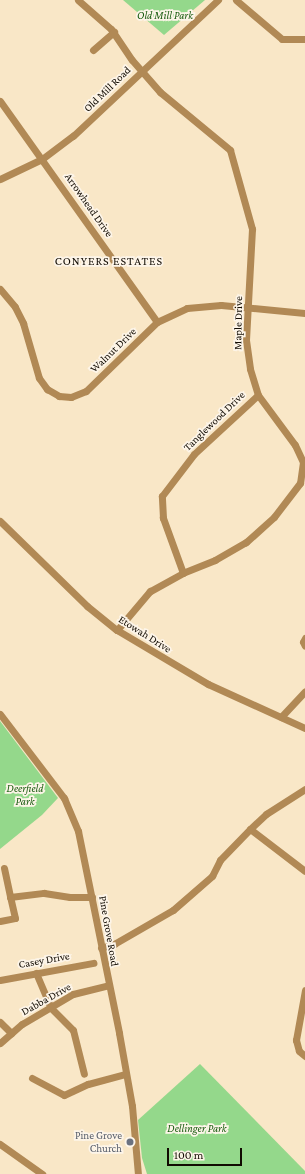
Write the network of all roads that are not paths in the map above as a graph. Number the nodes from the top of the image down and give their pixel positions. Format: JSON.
{"nodes":[{"id":1,"x":78,"y":0,"type":"edge"},
{"id":2,"x":218,"y":0,"type":"edge"},
{"id":3,"x":236,"y":0,"type":"edge"},
{"id":4,"x":114,"y":32,"type":"junction"},
{"id":5,"x":305,"y":39,"type":"edge"},
{"id":6,"x":93,"y":50,"type":"dead end"},
{"id":7,"x":141,"y":71,"type":"junction"},
{"id":8,"x":0,"y":101,"type":"edge"},
{"id":9,"x":42,"y":159,"type":"junction"},
{"id":10,"x":0,"y":179,"type":"edge"},
{"id":11,"x":0,"y":289,"type":"edge"},
{"id":12,"x":248,"y":309,"type":"junction"},
{"id":13,"x":305,"y":313,"type":"edge"},
{"id":14,"x":157,"y":322,"type":"junction"},
{"id":15,"x":258,"y":395,"type":"junction"},
{"id":16,"x":0,"y":521,"type":"edge"},
{"id":17,"x":183,"y":573,"type":"junction"},
{"id":18,"x":117,"y":630,"type":"junction"},
{"id":19,"x":305,"y":638,"type":"edge"},
{"id":20,"x":305,"y":646,"type":"edge"},
{"id":21,"x":305,"y":691,"type":"edge"},
{"id":22,"x":0,"y":714,"type":"edge"},
{"id":23,"x":281,"y":717,"type":"junction"},
{"id":24,"x":305,"y":728,"type":"edge"},
{"id":25,"x":305,"y":789,"type":"edge"},
{"id":26,"x":250,"y":828,"type":"junction"},
{"id":27,"x":4,"y":868,"type":"dead end"},
{"id":28,"x":305,"y":871,"type":"edge"},
{"id":29,"x":10,"y":897,"type":"junction"},
{"id":30,"x":92,"y":898,"type":"junction"},
{"id":31,"x":0,"y":921,"type":"edge"},
{"id":32,"x":101,"y":948,"type":"junction"},
{"id":33,"x":93,"y":963,"type":"dead end"},
{"id":34,"x":36,"y":973,"type":"junction"},
{"id":35,"x":0,"y":980,"type":"edge"},
{"id":36,"x":108,"y":985,"type":"junction"},
{"id":37,"x":305,"y":990,"type":"edge"},
{"id":38,"x":51,"y":1008,"type":"junction"},
{"id":39,"x":301,"y":1009,"type":"junction"},
{"id":40,"x":305,"y":1019,"type":"edge"},
{"id":41,"x":0,"y":1022,"type":"edge"},
{"id":42,"x":11,"y":1033,"type":"junction"},
{"id":43,"x":0,"y":1043,"type":"edge"},
{"id":44,"x":305,"y":1056,"type":"edge"},
{"id":45,"x":84,"y":1074,"type":"dead end"},
{"id":46,"x":126,"y":1074,"type":"junction"},
{"id":47,"x":32,"y":1078,"type":"dead end"},
{"id":48,"x":0,"y":1144,"type":"edge"},
{"id":49,"x":42,"y":1174,"type":"edge"},
{"id":50,"x":138,"y":1174,"type":"edge"}],
"edges":[{"from":1,"to":4,"type":"street","name":"Maple Drive"},
{"from":2,"to":7,"type":"street","name":"Old Mill Road"},
{"from":3,"to":5,"type":"street"},
{"from":4,"to":6,"type":"street"},
{"from":4,"to":7,"type":"street","name":"Maple Drive"},
{"from":7,"to":9,"type":"street","name":"Old Mill Road"},
{"from":7,"to":12,"type":"street","name":"Maple Drive"},
{"from":8,"to":9,"type":"street","name":"Arrowhead Drive"},
{"from":9,"to":10,"type":"street","name":"Old Mill Road"},
{"from":9,"to":14,"type":"street","name":"Arrowhead Drive"},
{"from":11,"to":14,"type":"street","name":"Walnut Drive"},
{"from":12,"to":13,"type":"street","name":"Walnut Drive"},
{"from":12,"to":14,"type":"street","name":"Walnut Drive"},
{"from":12,"to":15,"type":"street","name":"Maple Drive"},
{"from":15,"to":17,"type":"street","name":"Tanglewood Drive"},
{"from":15,"to":17,"type":"street","name":"Maple Drive"},
{"from":16,"to":18,"type":"street","name":"Etowah Drive"},
{"from":17,"to":18,"type":"street","name":"Maple Drive"},
{"from":18,"to":23,"type":"street","name":"Etowah Drive"},
{"from":19,"to":20,"type":"street"},
{"from":21,"to":23,"type":"street"},
{"from":22,"to":30,"type":"street","name":"Pine Grove Road"},
{"from":23,"to":24,"type":"street","name":"Etowah Drive"},
{"from":25,"to":26,"type":"street"},
{"from":26,"to":28,"type":"street"},
{"from":26,"to":32,"type":"street"},
{"from":27,"to":29,"type":"street"},
{"from":29,"to":30,"type":"street"},
{"from":29,"to":31,"type":"street"},
{"from":30,"to":32,"type":"street","name":"Pine Grove Road"},
{"from":32,"to":36,"type":"street","name":"Pine Grove Road"},
{"from":33,"to":34,"type":"street","name":"Casey Drive"},
{"from":34,"to":35,"type":"street","name":"Casey Drive"},
{"from":34,"to":38,"type":"street"},
{"from":36,"to":38,"type":"street","name":"Dabba Drive"},
{"from":36,"to":46,"type":"street","name":"Pine Grove Road"},
{"from":37,"to":39,"type":"street"},
{"from":38,"to":42,"type":"street","name":"Dabba Drive"},
{"from":38,"to":45,"type":"street"},
{"from":39,"to":40,"type":"street"},
{"from":39,"to":44,"type":"street"},
{"from":41,"to":42,"type":"street"},
{"from":42,"to":43,"type":"street","name":"Dabba Drive"},
{"from":46,"to":47,"type":"street"},
{"from":46,"to":50,"type":"street","name":"Pine Grove Road"},
{"from":48,"to":49,"type":"street"}]}
